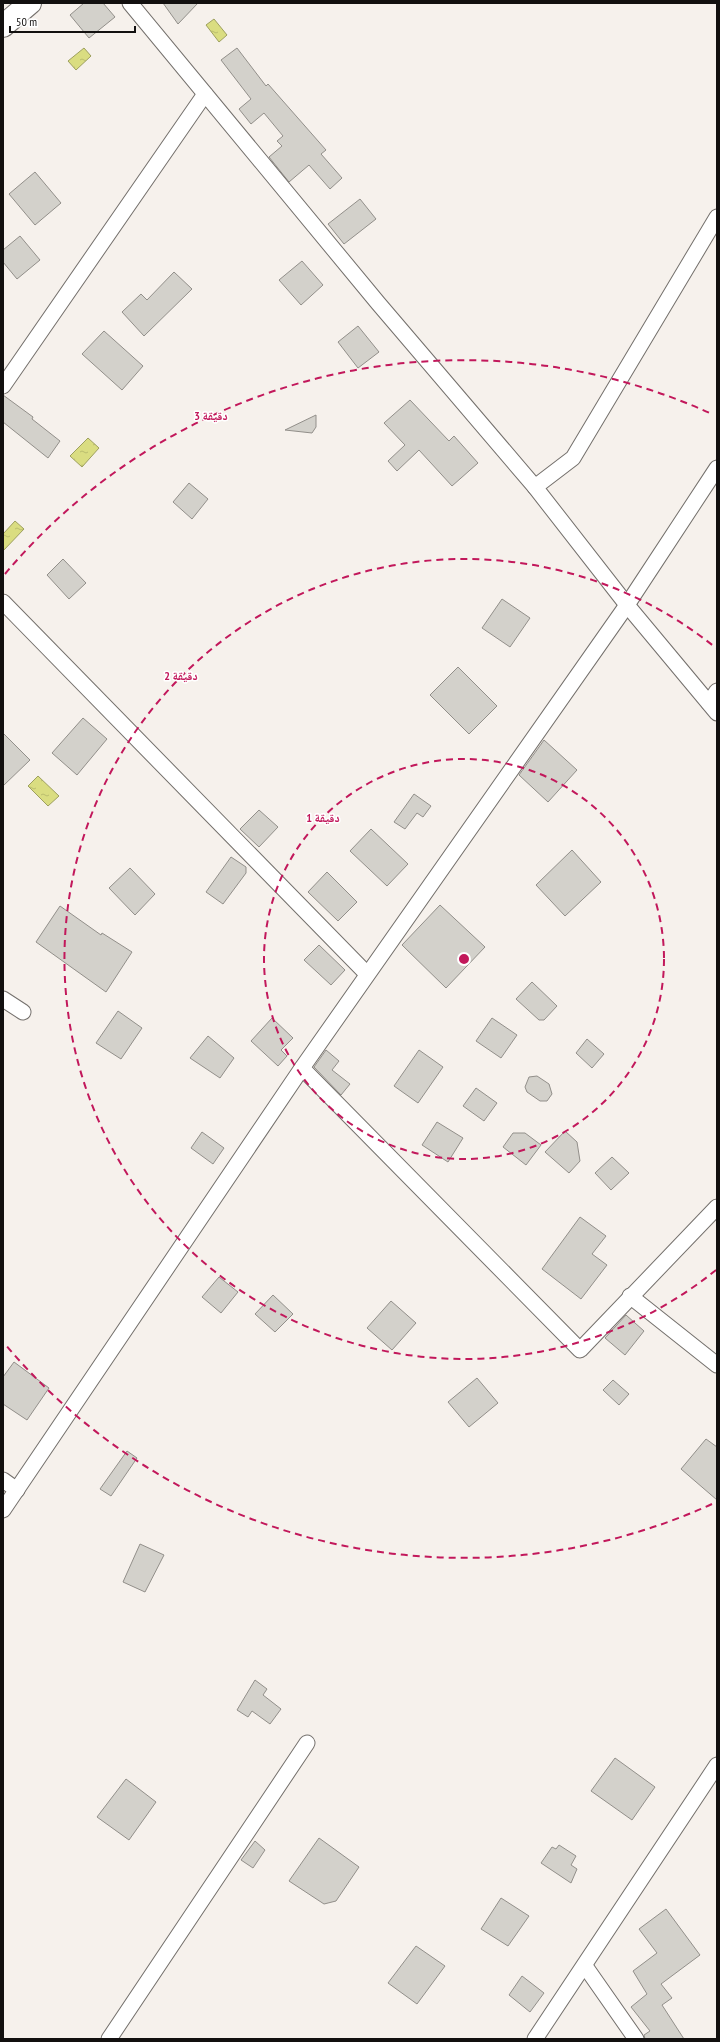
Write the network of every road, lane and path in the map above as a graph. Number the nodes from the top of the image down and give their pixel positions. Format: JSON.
{"nodes":[{"id":1,"x":30,"y":3,"type":"edge"},
{"id":2,"x":130,"y":3,"type":"edge"},
{"id":3,"x":3,"y":26,"type":"edge"},
{"id":4,"x":205,"y":94,"type":"junction"},
{"id":5,"x":717,"y":217,"type":"edge"},
{"id":6,"x":3,"y":386,"type":"edge"},
{"id":7,"x":717,"y":468,"type":"edge"},
{"id":8,"x":535,"y":487,"type":"junction"},
{"id":9,"x":3,"y":602,"type":"edge"},
{"id":10,"x":627,"y":605,"type":"junction"},
{"id":11,"x":714,"y":703,"type":"edge"},
{"id":12,"x":367,"y":974,"type":"junction"},
{"id":13,"x":3,"y":999,"type":"edge"},
{"id":14,"x":23,"y":1012,"type":"dead end"},
{"id":15,"x":302,"y":1068,"type":"junction"},
{"id":16,"x":717,"y":1207,"type":"edge"},
{"id":17,"x":630,"y":1296,"type":"junction"},
{"id":18,"x":717,"y":1365,"type":"edge"},
{"id":19,"x":3,"y":1480,"type":"edge"},
{"id":20,"x":17,"y":1490,"type":"junction"},
{"id":21,"x":3,"y":1510,"type":"edge"},
{"id":22,"x":307,"y":1743,"type":"dead end"},
{"id":23,"x":717,"y":1765,"type":"edge"},
{"id":24,"x":585,"y":1966,"type":"junction"},
{"id":25,"x":109,"y":2039,"type":"edge"},
{"id":26,"x":536,"y":2039,"type":"edge"},
{"id":27,"x":636,"y":2039,"type":"edge"}],
"edges":[{"from":1,"to":3,"type":"street"},
{"from":2,"to":4,"type":"street"},
{"from":4,"to":6,"type":"street"},
{"from":4,"to":8,"type":"street"},
{"from":5,"to":8,"type":"street"},
{"from":7,"to":10,"type":"street"},
{"from":8,"to":10,"type":"street"},
{"from":9,"to":12,"type":"street"},
{"from":10,"to":11,"type":"street"},
{"from":10,"to":12,"type":"street"},
{"from":12,"to":15,"type":"street"},
{"from":13,"to":14,"type":"street"},
{"from":15,"to":17,"type":"street"},
{"from":15,"to":20,"type":"street"},
{"from":16,"to":17,"type":"street"},
{"from":17,"to":18,"type":"street"},
{"from":19,"to":20,"type":"street"},
{"from":20,"to":21,"type":"street"},
{"from":22,"to":25,"type":"street"},
{"from":23,"to":24,"type":"street"},
{"from":24,"to":26,"type":"street"},
{"from":24,"to":27,"type":"street"}]}
